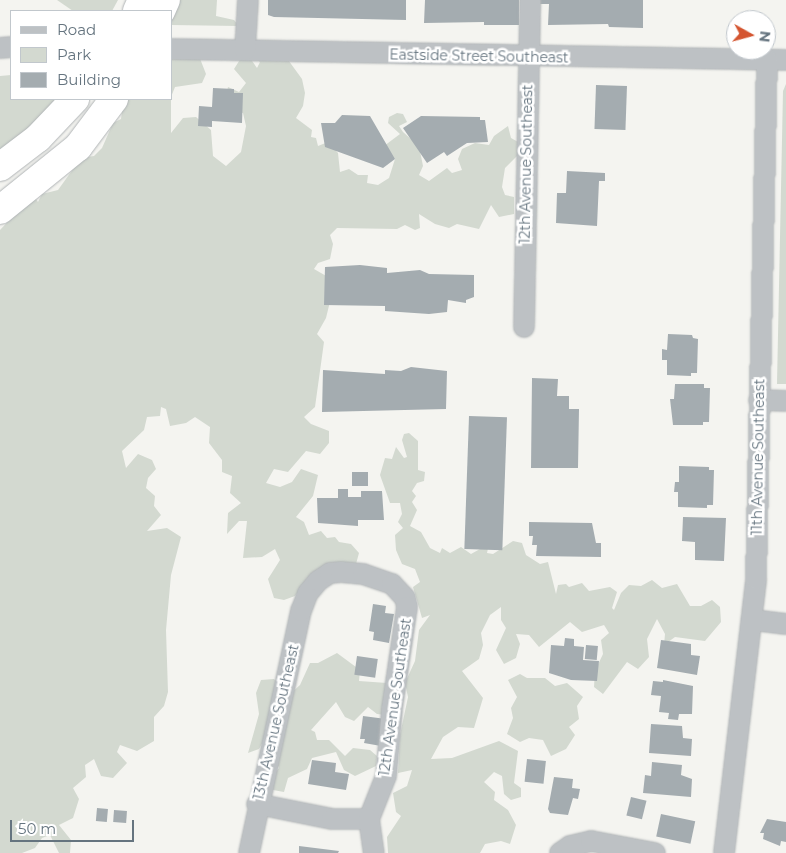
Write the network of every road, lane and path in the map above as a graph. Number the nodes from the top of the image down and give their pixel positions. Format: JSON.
{"nodes":[{"id":1,"x":248,"y":0,"type":"edge"},
{"id":2,"x":530,"y":0,"type":"edge"},
{"id":3,"x":172,"y":49,"type":"edge"},
{"id":4,"x":245,"y":50,"type":"junction"},
{"id":5,"x":529,"y":57,"type":"junction"},
{"id":6,"x":777,"y":60,"type":"edge"},
{"id":7,"x":74,"y":100,"type":"edge"},
{"id":8,"x":113,"y":100,"type":"edge"},
{"id":9,"x":0,"y":167,"type":"edge"},
{"id":10,"x":0,"y":210,"type":"edge"},
{"id":11,"x":524,"y":327,"type":"dead end"},
{"id":12,"x":759,"y":400,"type":"junction"},
{"id":13,"x":786,"y":401,"type":"edge"},
{"id":14,"x":404,"y":598,"type":"joint"},
{"id":15,"x":753,"y":620,"type":"junction"},
{"id":16,"x":786,"y":624,"type":"edge"},
{"id":17,"x":257,"y":804,"type":"junction"},
{"id":18,"x":369,"y":819,"type":"junction"},
{"id":19,"x":249,"y":853,"type":"edge"},
{"id":20,"x":374,"y":853,"type":"edge"},
{"id":21,"x":560,"y":853,"type":"edge"},
{"id":22,"x":655,"y":853,"type":"edge"},
{"id":23,"x":724,"y":853,"type":"edge"}],
"edges":[{"from":1,"to":4,"type":"street"},
{"from":2,"to":5,"type":"street","name":"12th Avenue Southeast"},
{"from":3,"to":4,"type":"street","name":"Eastside Street Southeast"},
{"from":4,"to":5,"type":"street","name":"Eastside Street Southeast"},
{"from":5,"to":6,"type":"street","name":"Eastside Street Southeast"},
{"from":5,"to":11,"type":"street","name":"12th Avenue Southeast"},
{"from":6,"to":12,"type":"street","name":"11th Avenue Southeast"},
{"from":7,"to":9,"type":"highway"},
{"from":8,"to":10,"type":"highway"},
{"from":12,"to":13,"type":"street"},
{"from":12,"to":15,"type":"street","name":"11th Avenue Southeast"},
{"from":14,"to":17,"type":"street","name":"13th Avenue Southeast"},
{"from":14,"to":18,"type":"street","name":"12th Avenue Southeast"},
{"from":15,"to":16,"type":"street"},
{"from":15,"to":23,"type":"street","name":"11th Avenue Southeast"},
{"from":17,"to":18,"type":"street"},
{"from":17,"to":19,"type":"street","name":"13th Avenue Southeast"},
{"from":18,"to":20,"type":"street","name":"12th Avenue Southeast"},
{"from":21,"to":22,"type":"street"}]}
